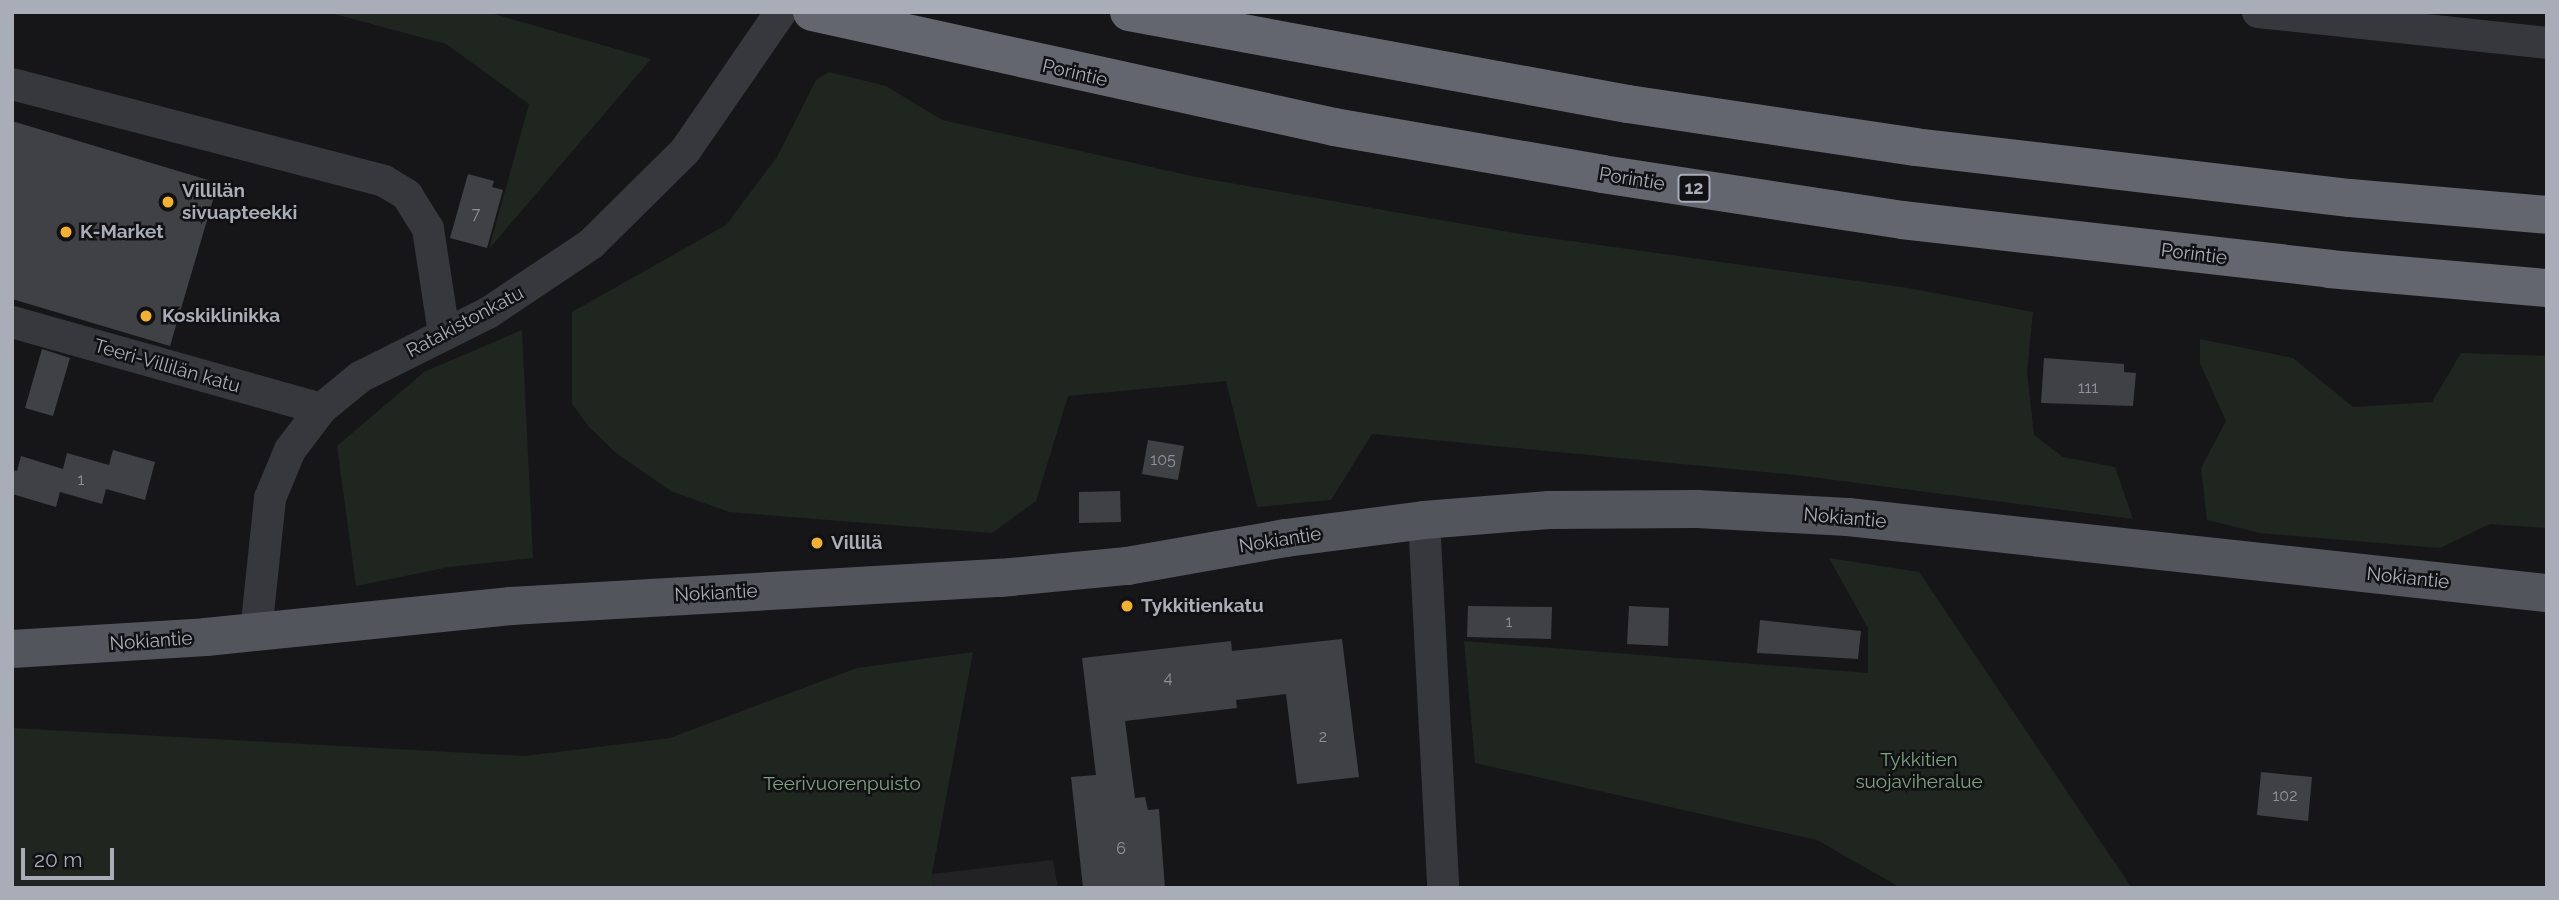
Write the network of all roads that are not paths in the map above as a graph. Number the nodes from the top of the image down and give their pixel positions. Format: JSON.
{"nodes":[{"id":1,"x":781,"y":12,"type":"edge"},
{"id":2,"x":812,"y":12,"type":"edge"},
{"id":3,"x":1129,"y":12,"type":"edge"},
{"id":4,"x":2258,"y":12,"type":"edge"},
{"id":5,"x":2425,"y":22,"type":"edge"},
{"id":6,"x":2547,"y":43,"type":"edge"},
{"id":7,"x":12,"y":84,"type":"edge"},
{"id":8,"x":2547,"y":215,"type":"edge"},
{"id":9,"x":2547,"y":288,"type":"edge"},
{"id":10,"x":12,"y":322,"type":"edge"},
{"id":11,"x":444,"y":334,"type":"junction"},
{"id":12,"x":321,"y":409,"type":"junction"},
{"id":13,"x":1424,"y":520,"type":"junction"},
{"id":14,"x":2547,"y":593,"type":"edge"},
{"id":15,"x":256,"y":632,"type":"junction"},
{"id":16,"x":12,"y":649,"type":"edge"},
{"id":17,"x":1443,"y":888,"type":"edge"}],
"edges":[{"from":1,"to":11,"type":"street","name":"Ratakistonkatu"},
{"from":2,"to":9,"type":"highway","name":"Porintie","number":"12"},
{"from":3,"to":8,"type":"highway"},
{"from":4,"to":5,"type":"street"},
{"from":5,"to":6,"type":"street"},
{"from":7,"to":11,"type":"street"},
{"from":10,"to":12,"type":"street","name":"Teeri-Villilän katu"},
{"from":11,"to":12,"type":"street","name":"Ratakistonkatu"},
{"from":12,"to":15,"type":"street","name":"Ratakistonkatu"},
{"from":13,"to":14,"type":"main road","name":"Nokiantie"},
{"from":13,"to":15,"type":"main road","name":"Nokiantie"},
{"from":13,"to":17,"type":"street"},
{"from":15,"to":16,"type":"main road","name":"Nokiantie"}]}
